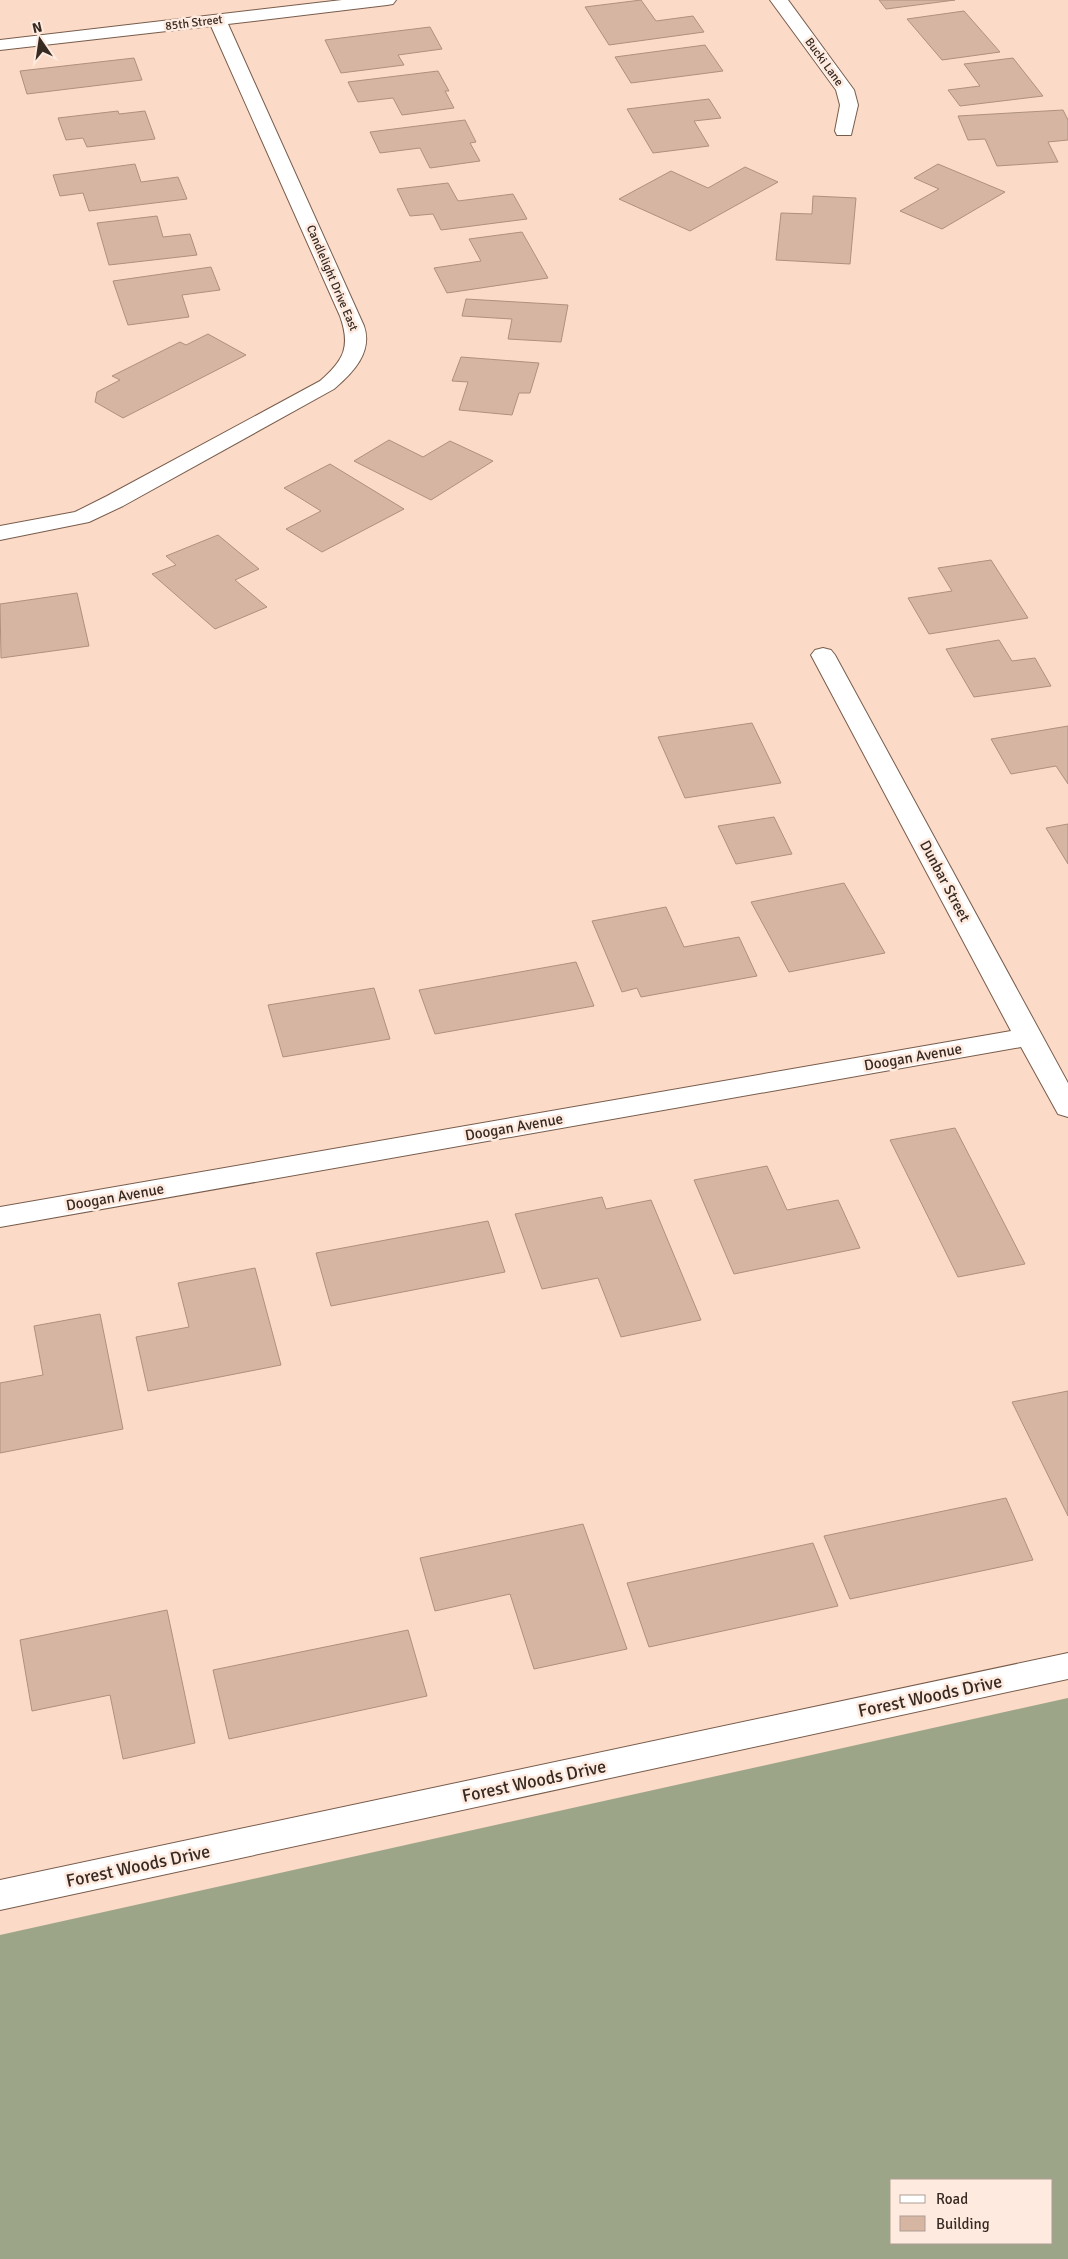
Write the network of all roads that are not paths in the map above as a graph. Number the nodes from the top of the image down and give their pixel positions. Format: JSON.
{"nodes":[{"id":1,"x":387,"y":0,"type":"edge"},
{"id":2,"x":779,"y":0,"type":"edge"},
{"id":3,"x":217,"y":20,"type":"junction"},
{"id":4,"x":0,"y":45,"type":"edge"},
{"id":5,"x":844,"y":131,"type":"dead end"},
{"id":6,"x":0,"y":533,"type":"edge"},
{"id":7,"x":823,"y":654,"type":"dead end"},
{"id":8,"x":1028,"y":1037,"type":"junction"},
{"id":9,"x":1068,"y":1107,"type":"edge"},
{"id":10,"x":0,"y":1217,"type":"edge"},
{"id":11,"x":1068,"y":1666,"type":"edge"},
{"id":12,"x":0,"y":1895,"type":"edge"}],
"edges":[{"from":1,"to":3,"type":"street","name":"85th Street"},
{"from":2,"to":5,"type":"street","name":"Bucki Lane"},
{"from":3,"to":4,"type":"street","name":"85th Street"},
{"from":3,"to":6,"type":"street","name":"Candlelight Drive East"},
{"from":7,"to":8,"type":"street","name":"Dunbar Street"},
{"from":8,"to":9,"type":"street","name":"Dunbar Street"},
{"from":8,"to":10,"type":"street","name":"Doogan Avenue"},
{"from":11,"to":12,"type":"street","name":"Forest Woods Drive"}]}
